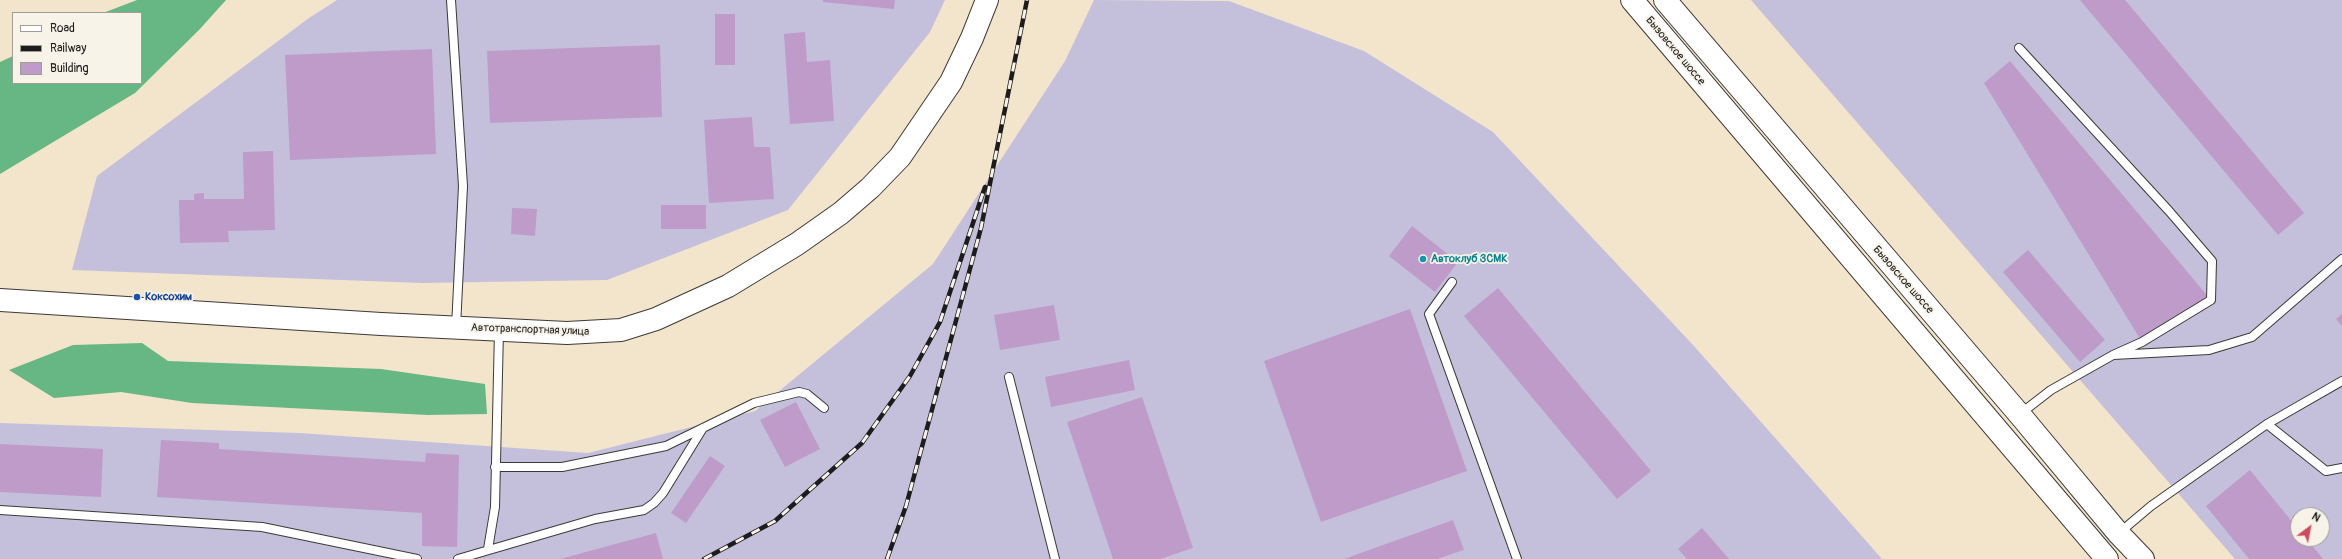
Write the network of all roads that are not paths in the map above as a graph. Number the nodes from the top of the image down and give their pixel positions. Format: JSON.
{"nodes":[{"id":1,"x":451,"y":0,"type":"edge"},
{"id":2,"x":987,"y":0,"type":"edge"},
{"id":3,"x":1632,"y":0,"type":"edge"},
{"id":4,"x":1665,"y":0,"type":"edge"},
{"id":5,"x":2019,"y":48,"type":"dead end"},
{"id":6,"x":2342,"y":259,"type":"edge"},
{"id":7,"x":1452,"y":282,"type":"dead end"},
{"id":8,"x":0,"y":300,"type":"edge"},
{"id":9,"x":456,"y":327,"type":"junction"},
{"id":10,"x":499,"y":329,"type":"junction"},
{"id":11,"x":2112,"y":355,"type":"junction"},
{"id":12,"x":1009,"y":377,"type":"dead end"},
{"id":13,"x":2342,"y":380,"type":"edge"},
{"id":14,"x":824,"y":408,"type":"dead end"},
{"id":15,"x":2020,"y":415,"type":"junction"},
{"id":16,"x":2267,"y":424,"type":"junction"},
{"id":17,"x":703,"y":428,"type":"junction"},
{"id":18,"x":495,"y":467,"type":"junction"},
{"id":19,"x":2342,"y":468,"type":"edge"},
{"id":20,"x":0,"y":510,"type":"edge"},
{"id":21,"x":2119,"y":534,"type":"junction"},
{"id":22,"x":488,"y":549,"type":"junction"},
{"id":23,"x":418,"y":559,"type":"edge"},
{"id":24,"x":458,"y":559,"type":"edge"},
{"id":25,"x":1055,"y":559,"type":"edge"},
{"id":26,"x":1517,"y":559,"type":"edge"},
{"id":27,"x":2107,"y":559,"type":"edge"},
{"id":28,"x":2143,"y":559,"type":"edge"}],
"edges":[{"from":1,"to":9,"type":"lane"},
{"from":2,"to":10,"type":"main road","name":"Автотранспортная улица"},
{"from":3,"to":27,"type":"main road","name":"Бызовское шоссе"},
{"from":4,"to":15,"type":"main road","name":"Бызовское шоссе"},
{"from":5,"to":11,"type":"lane"},
{"from":6,"to":11,"type":"lane"},
{"from":7,"to":26,"type":"lane"},
{"from":8,"to":9,"type":"main road","name":"Автотранспортная улица"},
{"from":9,"to":10,"type":"main road","name":"Автотранспортная улица"},
{"from":10,"to":18,"type":"lane"},
{"from":11,"to":15,"type":"lane"},
{"from":12,"to":25,"type":"lane"},
{"from":13,"to":16,"type":"lane"},
{"from":14,"to":17,"type":"lane"},
{"from":15,"to":21,"type":"main road","name":"Бызовское шоссе"},
{"from":16,"to":19,"type":"lane"},
{"from":16,"to":21,"type":"lane"},
{"from":17,"to":18,"type":"lane"},
{"from":17,"to":22,"type":"lane"},
{"from":18,"to":22,"type":"lane"},
{"from":20,"to":23,"type":"lane"},
{"from":21,"to":28,"type":"main road","name":"Бызовское шоссе"},
{"from":22,"to":24,"type":"lane"}]}
